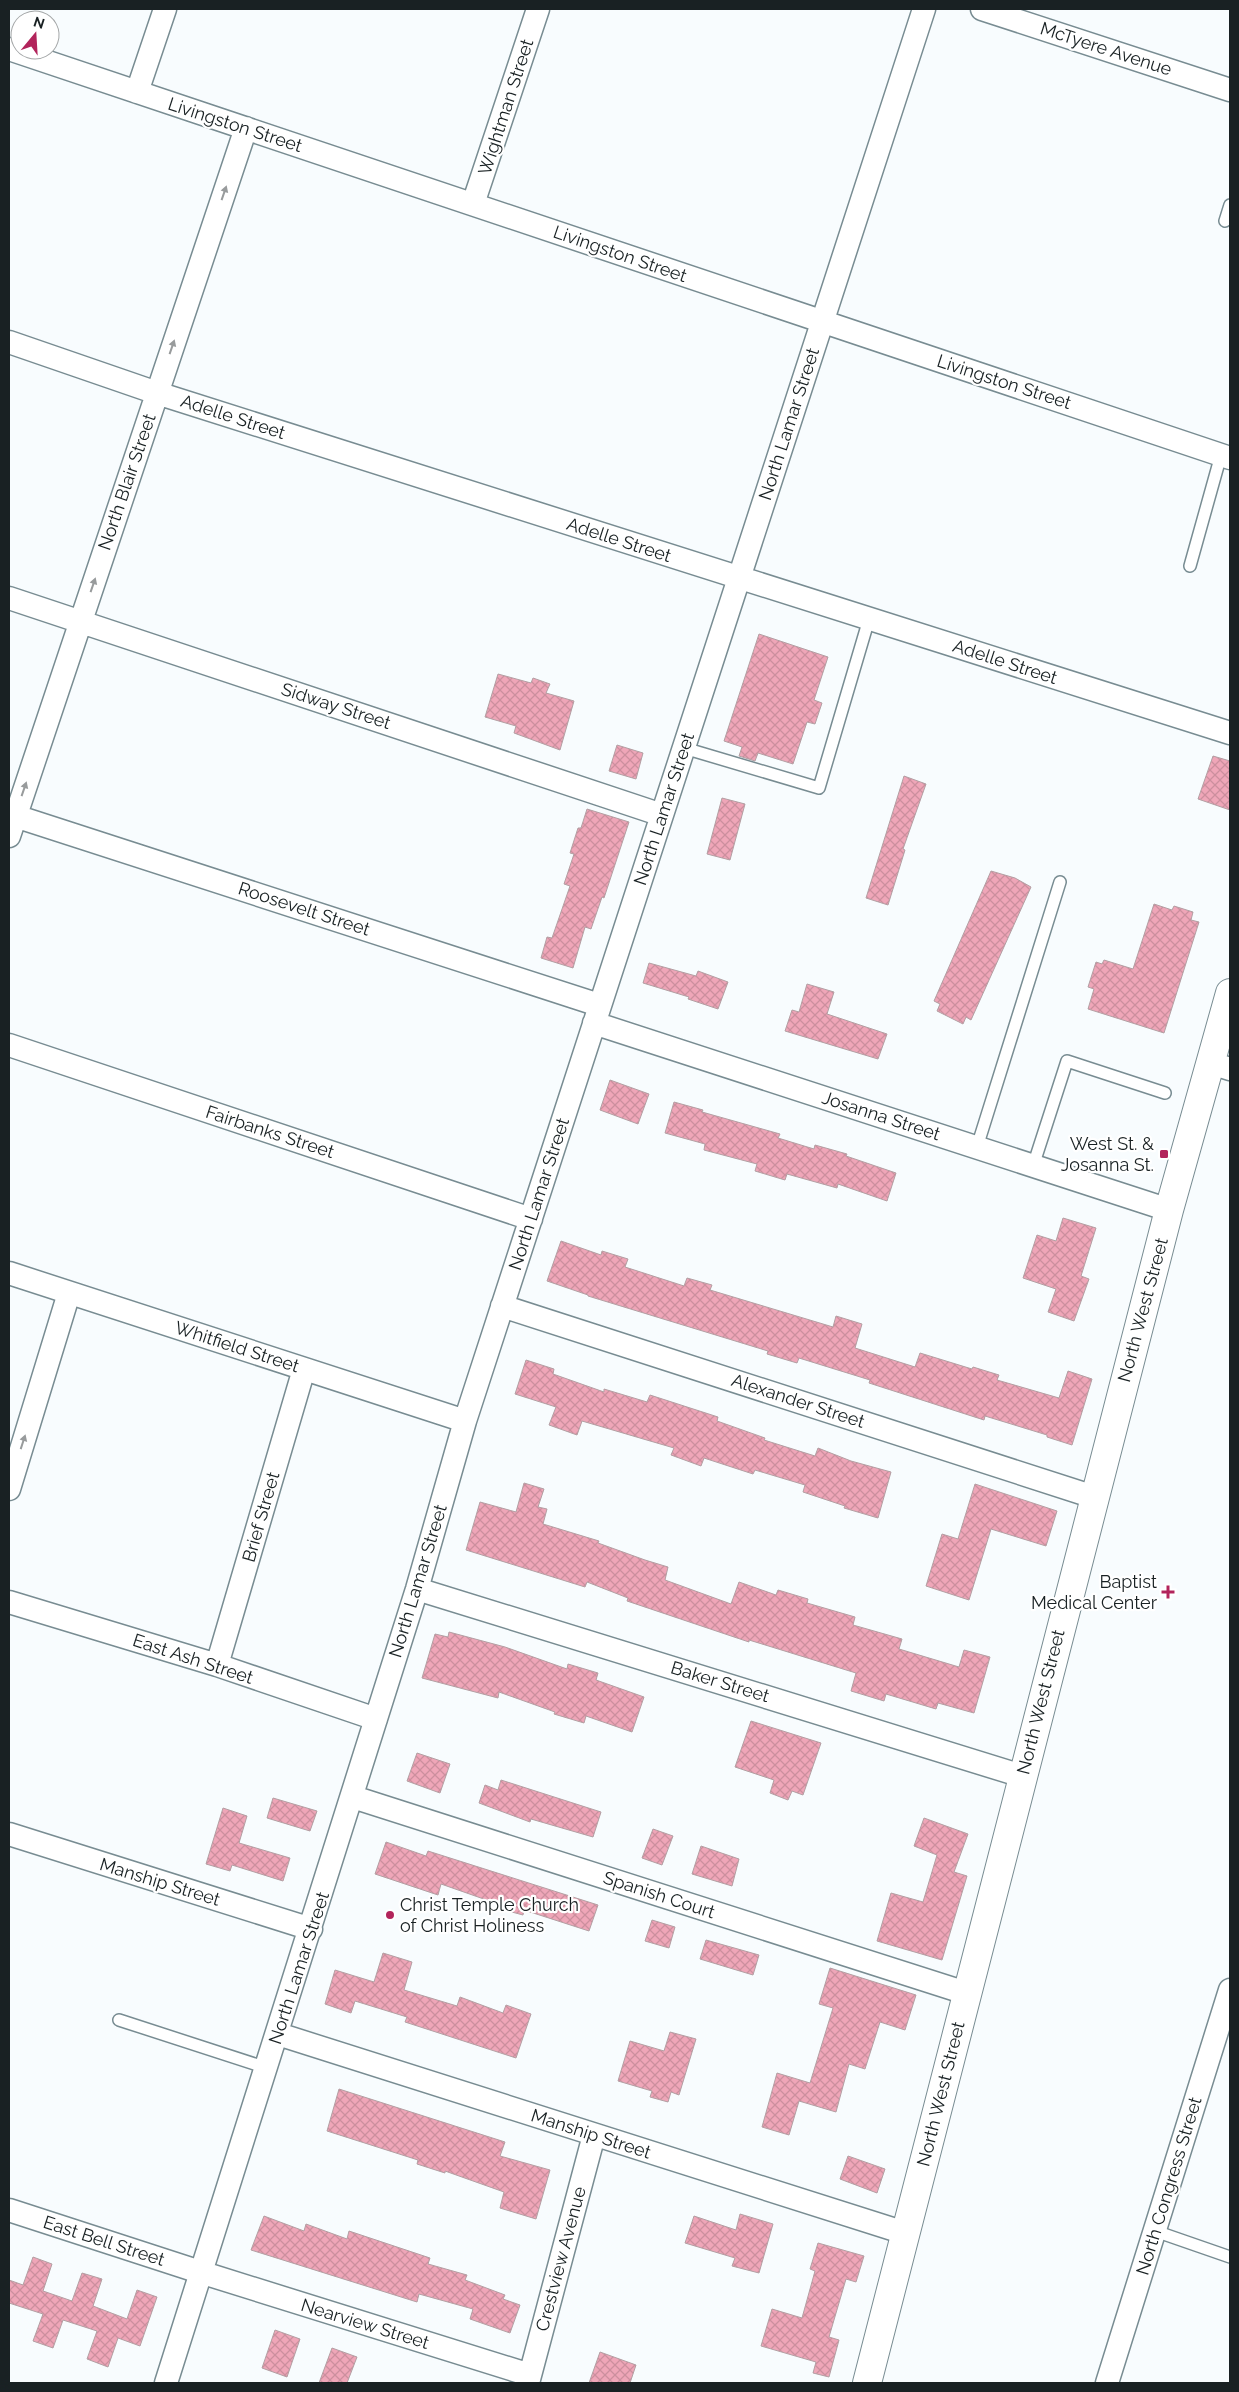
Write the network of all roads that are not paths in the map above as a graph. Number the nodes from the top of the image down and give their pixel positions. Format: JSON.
{"nodes":[{"id":1,"x":165,"y":9,"type":"edge"},
{"id":2,"x":538,"y":9,"type":"edge"},
{"id":3,"x":924,"y":9,"type":"edge"},
{"id":4,"x":982,"y":9,"type":"edge"},
{"id":5,"x":9,"y":49,"type":"edge"},
{"id":6,"x":1230,"y":88,"type":"edge"},
{"id":7,"x":137,"y":92,"type":"junction"},
{"id":8,"x":246,"y":128,"type":"junction"},
{"id":9,"x":473,"y":204,"type":"junction"},
{"id":10,"x":1230,"y":205,"type":"edge"},
{"id":11,"x":1225,"y":220,"type":"dead end"},
{"id":12,"x":822,"y":322,"type":"junction"},
{"id":13,"x":9,"y":342,"type":"edge"},
{"id":14,"x":157,"y":393,"type":"junction"},
{"id":15,"x":1226,"y":456,"type":"edge"},
{"id":16,"x":1190,"y":566,"type":"dead end"},
{"id":17,"x":739,"y":578,"type":"junction"},
{"id":18,"x":9,"y":598,"type":"edge"},
{"id":19,"x":869,"y":619,"type":"junction"},
{"id":20,"x":80,"y":622,"type":"junction"},
{"id":21,"x":1230,"y":733,"type":"edge"},
{"id":22,"x":684,"y":748,"type":"junction"},
{"id":23,"x":662,"y":814,"type":"junction"},
{"id":24,"x":11,"y":822,"type":"edge"},
{"id":25,"x":1060,"y":882,"type":"dead end"},
{"id":26,"x":1230,"y":993,"type":"edge"},
{"id":27,"x":596,"y":1014,"type":"junction"},
{"id":28,"x":9,"y":1045,"type":"edge"},
{"id":29,"x":1220,"y":1066,"type":"edge"},
{"id":30,"x":1165,"y":1093,"type":"dead end"},
{"id":31,"x":977,"y":1147,"type":"junction"},
{"id":32,"x":1033,"y":1166,"type":"junction"},
{"id":33,"x":1168,"y":1210,"type":"junction"},
{"id":34,"x":531,"y":1219,"type":"junction"},
{"id":35,"x":9,"y":1273,"type":"edge"},
{"id":36,"x":69,"y":1292,"type":"junction"},
{"id":37,"x":502,"y":1306,"type":"junction"},
{"id":38,"x":304,"y":1369,"type":"junction"},
{"id":39,"x":465,"y":1421,"type":"junction"},
{"id":40,"x":9,"y":1489,"type":"edge"},
{"id":41,"x":1094,"y":1497,"type":"junction"},
{"id":42,"x":417,"y":1589,"type":"junction"},
{"id":43,"x":9,"y":1602,"type":"edge"},
{"id":44,"x":217,"y":1665,"type":"junction"},
{"id":45,"x":376,"y":1719,"type":"junction"},
{"id":46,"x":1022,"y":1776,"type":"junction"},
{"id":47,"x":352,"y":1797,"type":"junction"},
{"id":48,"x":9,"y":1834,"type":"edge"},
{"id":49,"x":311,"y":1929,"type":"junction"},
{"id":50,"x":1230,"y":1990,"type":"edge"},
{"id":51,"x":966,"y":1993,"type":"junction"},
{"id":52,"x":119,"y":2020,"type":"dead end"},
{"id":53,"x":278,"y":2034,"type":"junction"},
{"id":54,"x":266,"y":2068,"type":"junction"},
{"id":55,"x":594,"y":2135,"type":"junction"},
{"id":56,"x":9,"y":2210,"type":"edge"},
{"id":57,"x":1155,"y":2231,"type":"junction"},
{"id":58,"x":905,"y":2233,"type":"junction"},
{"id":59,"x":1230,"y":2257,"type":"edge"},
{"id":60,"x":200,"y":2272,"type":"junction"},
{"id":61,"x":529,"y":2379,"type":"edge"},
{"id":62,"x":166,"y":2383,"type":"edge"},
{"id":63,"x":867,"y":2383,"type":"edge"},
{"id":64,"x":1107,"y":2383,"type":"edge"}],
"edges":[{"from":1,"to":7,"type":"street"},
{"from":2,"to":9,"type":"street","name":"Wightman Street"},
{"from":3,"to":12,"type":"street","name":"North Lamar Street"},
{"from":4,"to":6,"type":"street","name":"McTyere Avenue"},
{"from":5,"to":7,"type":"street","name":"Livingston Street"},
{"from":7,"to":8,"type":"street","name":"Livingston Street"},
{"from":8,"to":9,"type":"street","name":"Livingston Street"},
{"from":14,"to":8,"type":"street","name":"North Blair Street","one_way":true},
{"from":9,"to":12,"type":"street","name":"Livingston Street"},
{"from":10,"to":11,"type":"lane"},
{"from":12,"to":15,"type":"street","name":"Livingston Street"},
{"from":12,"to":17,"type":"street","name":"North Lamar Street"},
{"from":13,"to":14,"type":"street","name":"Adelle Street"},
{"from":14,"to":17,"type":"street","name":"Adelle Street"},
{"from":20,"to":14,"type":"street","name":"North Blair Street","one_way":true},
{"from":15,"to":16,"type":"lane"},
{"from":17,"to":19,"type":"street","name":"Adelle Street"},
{"from":17,"to":22,"type":"street","name":"North Lamar Street"},
{"from":18,"to":20,"type":"street","name":"Sidway Street"},
{"from":19,"to":21,"type":"street","name":"Adelle Street"},
{"from":19,"to":22,"type":"lane"},
{"from":20,"to":23,"type":"street","name":"Sidway Street"},
{"from":24,"to":20,"type":"street","name":"North Blair Street","one_way":true},
{"from":22,"to":23,"type":"street","name":"North Lamar Street"},
{"from":23,"to":27,"type":"street","name":"North Lamar Street"},
{"from":24,"to":27,"type":"street","name":"Roosevelt Street"},
{"from":25,"to":31,"type":"lane"},
{"from":26,"to":29,"type":"street","name":"North West Street"},
{"from":27,"to":31,"type":"street","name":"Josanna Street"},
{"from":27,"to":34,"type":"street","name":"North Lamar Street"},
{"from":28,"to":34,"type":"street","name":"Fairbanks Street"},
{"from":29,"to":33,"type":"street","name":"North West Street"},
{"from":30,"to":32,"type":"lane"},
{"from":31,"to":32,"type":"street","name":"Josanna Street"},
{"from":32,"to":33,"type":"street","name":"Josanna Street"},
{"from":33,"to":41,"type":"street","name":"North West Street"},
{"from":34,"to":37,"type":"street","name":"North Lamar Street"},
{"from":35,"to":36,"type":"street","name":"Whitfield Street"},
{"from":36,"to":38,"type":"street","name":"Whitfield Street"},
{"from":40,"to":36,"type":"street","one_way":true},
{"from":37,"to":39,"type":"street","name":"North Lamar Street"},
{"from":37,"to":41,"type":"street","name":"Alexander Street"},
{"from":38,"to":39,"type":"street","name":"Whitfield Street"},
{"from":38,"to":44,"type":"street","name":"Brief Street"},
{"from":39,"to":42,"type":"street","name":"North Lamar Street"},
{"from":41,"to":46,"type":"street","name":"North West Street"},
{"from":42,"to":45,"type":"street","name":"North Lamar Street"},
{"from":42,"to":46,"type":"street","name":"Baker Street"},
{"from":43,"to":44,"type":"street","name":"East Ash Street"},
{"from":44,"to":45,"type":"street","name":"East Ash Street"},
{"from":45,"to":47,"type":"street","name":"North Lamar Street"},
{"from":46,"to":51,"type":"street","name":"North West Street"},
{"from":47,"to":49,"type":"street","name":"North Lamar Street"},
{"from":47,"to":51,"type":"street","name":"Spanish Court"},
{"from":48,"to":49,"type":"street","name":"Manship Street"},
{"from":49,"to":53,"type":"street","name":"North Lamar Street"},
{"from":50,"to":57,"type":"street","name":"North Congress Street"},
{"from":51,"to":58,"type":"street","name":"North West Street"},
{"from":52,"to":54,"type":"lane"},
{"from":53,"to":54,"type":"street","name":"North Lamar Street"},
{"from":53,"to":55,"type":"street","name":"Manship Street"},
{"from":54,"to":60,"type":"street","name":"North Lamar Street"},
{"from":55,"to":58,"type":"street","name":"Manship Street"},
{"from":55,"to":61,"type":"street","name":"Crestview Avenue"},
{"from":56,"to":60,"type":"street","name":"East Bell Street"},
{"from":57,"to":59,"type":"lane"},
{"from":57,"to":64,"type":"street","name":"North Congress Street"},
{"from":58,"to":63,"type":"street","name":"North West Street"},
{"from":60,"to":61,"type":"street","name":"Nearview Street"},
{"from":60,"to":62,"type":"street","name":"North Lamar Street"}]}
